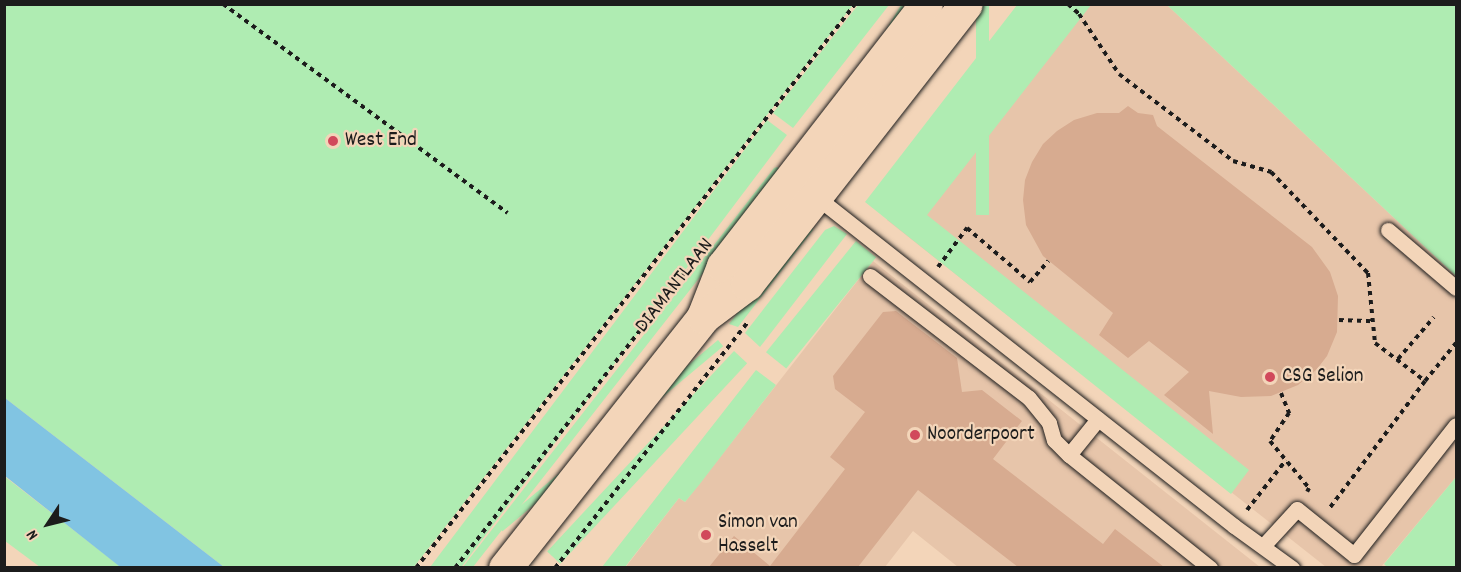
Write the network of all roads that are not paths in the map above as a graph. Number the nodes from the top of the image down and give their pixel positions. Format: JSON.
{"nodes":[{"id":1,"x":926,"y":4,"type":"edge"},
{"id":2,"x":966,"y":4,"type":"edge"},
{"id":3,"x":805,"y":186,"type":"junction"},
{"id":4,"x":1388,"y":230,"type":"dead end"},
{"id":5,"x":870,"y":276,"type":"dead end"},
{"id":6,"x":1456,"y":288,"type":"edge"},
{"id":7,"x":1098,"y":419,"type":"junction"},
{"id":8,"x":1456,"y":425,"type":"edge"},
{"id":9,"x":1069,"y":455,"type":"junction"},
{"id":10,"x":1263,"y":546,"type":"junction"},
{"id":11,"x":508,"y":566,"type":"edge"},
{"id":12,"x":1210,"y":567,"type":"edge"},
{"id":13,"x":1292,"y":567,"type":"edge"}],
"edges":[{"from":1,"to":3,"type":"street","name":"DIAMANTLAAN"},
{"from":2,"to":3,"type":"street","name":"DIAMANTLAAN"},
{"from":3,"to":7,"type":"lane"},
{"from":3,"to":11,"type":"street","name":"DIAMANTLAAN"},
{"from":4,"to":6,"type":"lane"},
{"from":5,"to":9,"type":"lane"},
{"from":7,"to":9,"type":"lane"},
{"from":7,"to":10,"type":"lane"},
{"from":8,"to":10,"type":"lane"},
{"from":9,"to":12,"type":"lane"},
{"from":10,"to":13,"type":"lane"}]}
